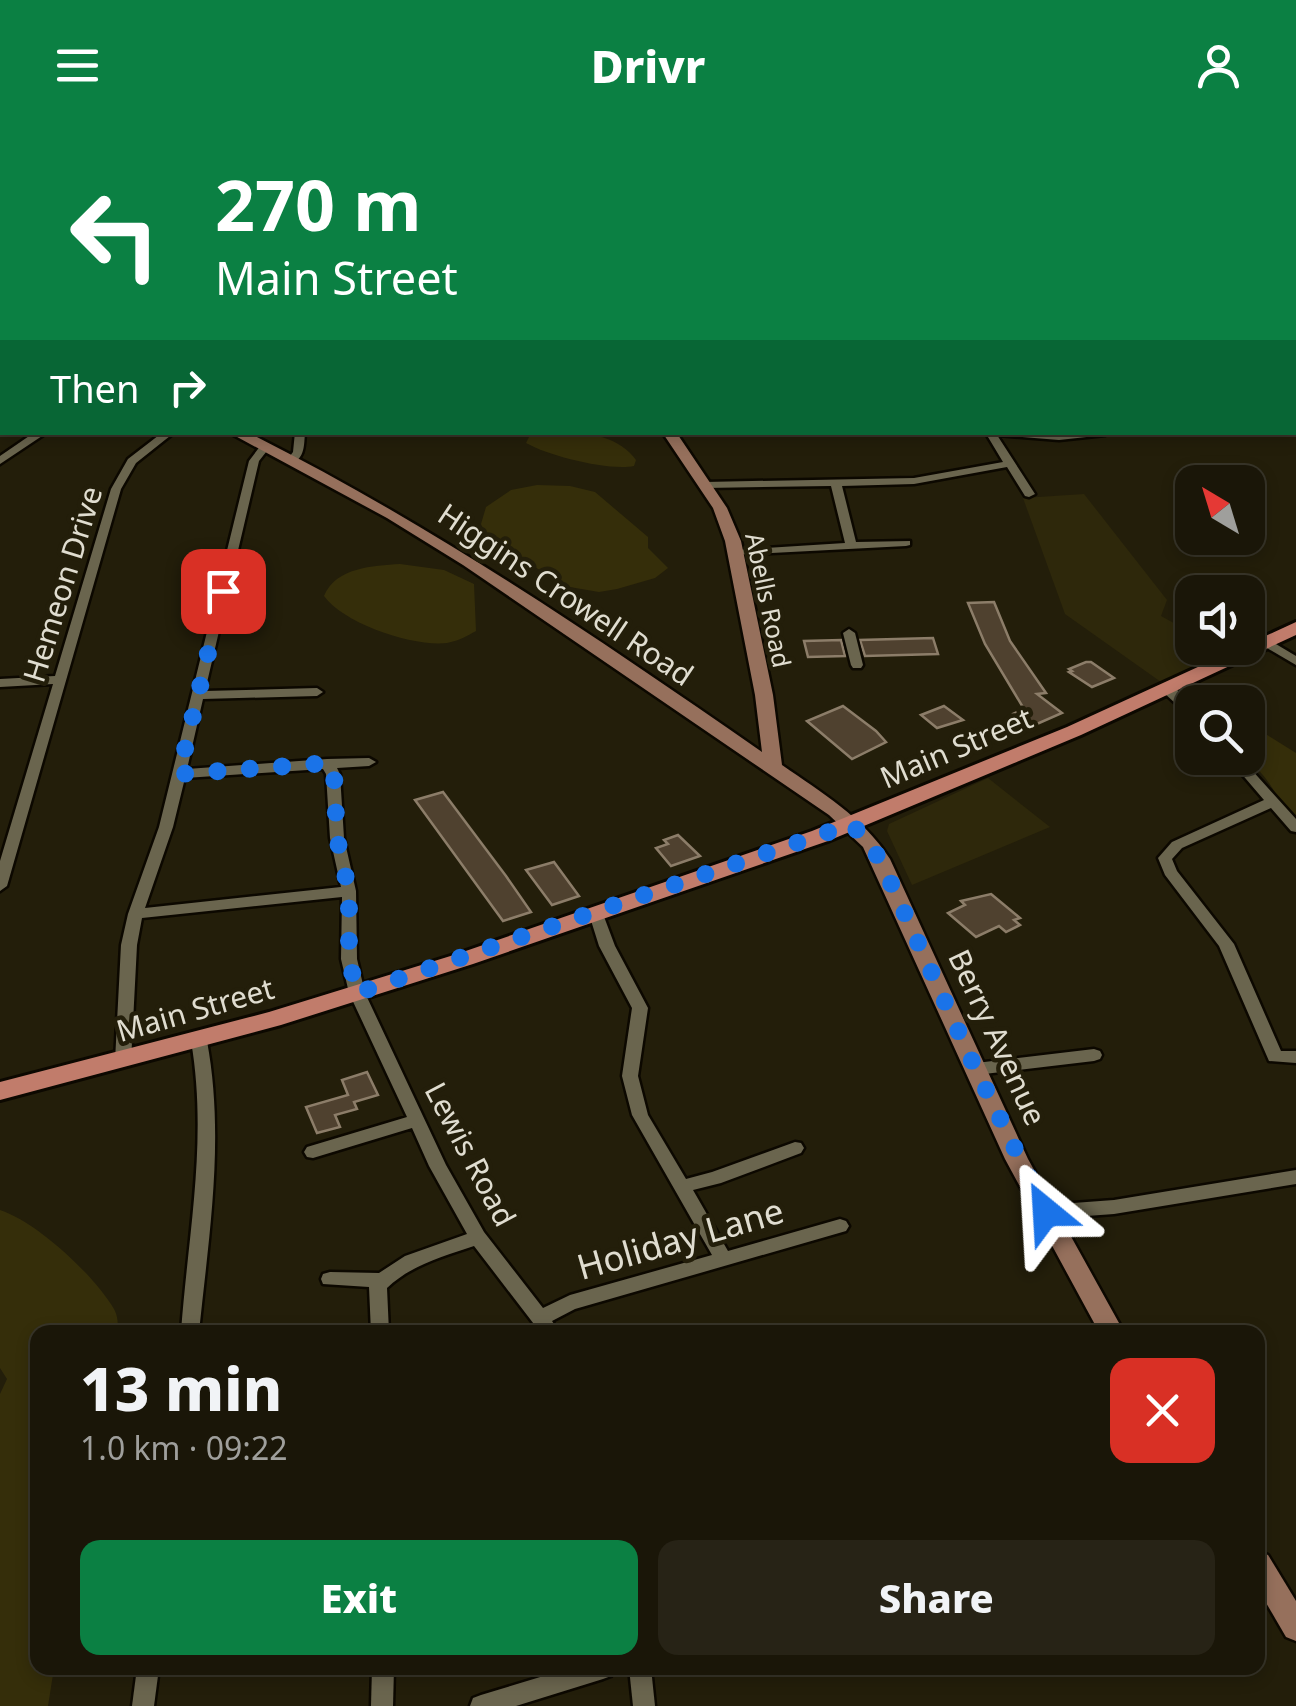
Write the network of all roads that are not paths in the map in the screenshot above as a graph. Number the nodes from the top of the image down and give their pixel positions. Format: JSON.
{"nodes":[{"id":1,"x":39,"y":435,"type":"edge"},
{"id":2,"x":166,"y":435,"type":"edge"},
{"id":3,"x":241,"y":435,"type":"edge"},
{"id":4,"x":300,"y":435,"type":"edge"},
{"id":5,"x":672,"y":435,"type":"edge"},
{"id":6,"x":994,"y":435,"type":"edge"},
{"id":7,"x":1033,"y":435,"type":"edge"},
{"id":8,"x":1078,"y":435,"type":"edge"},
{"id":9,"x":265,"y":447,"type":"junction"},
{"id":10,"x":292,"y":460,"type":"junction"},
{"id":11,"x":0,"y":461,"type":"edge"},
{"id":12,"x":1008,"y":464,"type":"junction"},
{"id":13,"x":836,"y":482,"type":"junction"},
{"id":14,"x":705,"y":485,"type":"junction"},
{"id":15,"x":1028,"y":494,"type":"dead end"},
{"id":16,"x":906,"y":543,"type":"dead end"},
{"id":17,"x":850,"y":546,"type":"junction"},
{"id":18,"x":736,"y":553,"type":"junction"},
{"id":19,"x":1296,"y":628,"type":"edge"},
{"id":20,"x":849,"y":633,"type":"dead end"},
{"id":21,"x":1266,"y":642,"type":"junction"},
{"id":22,"x":1296,"y":660,"type":"edge"},
{"id":23,"x":856,"y":665,"type":"dead end"},
{"id":24,"x":59,"y":680,"type":"junction"},
{"id":25,"x":0,"y":683,"type":"edge"},
{"id":26,"x":1168,"y":689,"type":"junction"},
{"id":27,"x":317,"y":692,"type":"dead end"},
{"id":28,"x":199,"y":695,"type":"junction"},
{"id":29,"x":1175,"y":695,"type":"edge"},
{"id":30,"x":768,"y":735,"type":"junction"},
{"id":31,"x":731,"y":739,"type":"junction"},
{"id":32,"x":369,"y":762,"type":"dead end"},
{"id":33,"x":328,"y":763,"type":"junction"},
{"id":34,"x":774,"y":768,"type":"junction"},
{"id":35,"x":179,"y":774,"type":"junction"},
{"id":36,"x":1249,"y":775,"type":"edge"},
{"id":37,"x":1272,"y":802,"type":"junction"},
{"id":38,"x":852,"y":824,"type":"junction"},
{"id":39,"x":1296,"y":828,"type":"edge"},
{"id":40,"x":0,"y":886,"type":"edge"},
{"id":41,"x":349,"y":892,"type":"junction"},
{"id":42,"x":136,"y":914,"type":"junction"},
{"id":43,"x":596,"y":914,"type":"junction"},
{"id":44,"x":357,"y":993,"type":"junction"},
{"id":45,"x":199,"y":1040,"type":"junction"},
{"id":46,"x":1094,"y":1055,"type":"dead end"},
{"id":47,"x":1296,"y":1056,"type":"edge"},
{"id":48,"x":122,"y":1062,"type":"junction"},
{"id":49,"x":976,"y":1069,"type":"junction"},
{"id":50,"x":0,"y":1091,"type":"edge"},
{"id":51,"x":417,"y":1120,"type":"junction"},
{"id":52,"x":795,"y":1148,"type":"dead end"},
{"id":53,"x":313,"y":1152,"type":"dead end"},
{"id":54,"x":1296,"y":1177,"type":"edge"},
{"id":55,"x":680,"y":1186,"type":"junction"},
{"id":56,"x":1046,"y":1212,"type":"junction"},
{"id":57,"x":840,"y":1226,"type":"dead end"},
{"id":58,"x":478,"y":1237,"type":"junction"},
{"id":59,"x":724,"y":1258,"type":"junction"},
{"id":60,"x":330,"y":1279,"type":"dead end"},
{"id":61,"x":382,"y":1280,"type":"junction"},
{"id":62,"x":191,"y":1325,"type":"edge"},
{"id":63,"x":380,"y":1325,"type":"edge"},
{"id":64,"x":546,"y":1325,"type":"edge"},
{"id":65,"x":1108,"y":1325,"type":"edge"},
{"id":66,"x":1265,"y":1576,"type":"edge"},
{"id":67,"x":1296,"y":1627,"type":"edge"},
{"id":68,"x":147,"y":1675,"type":"edge"},
{"id":69,"x":382,"y":1675,"type":"edge"},
{"id":70,"x":581,"y":1675,"type":"edge"},
{"id":71,"x":641,"y":1675,"type":"edge"},
{"id":72,"x":143,"y":1706,"type":"edge"},
{"id":73,"x":382,"y":1706,"type":"edge"},
{"id":74,"x":481,"y":1706,"type":"edge"},
{"id":75,"x":644,"y":1706,"type":"edge"}],
"edges":[{"from":1,"to":11,"type":"street"},
{"from":2,"to":24,"type":"street","name":"Hemeon Drive"},
{"from":3,"to":9,"type":"street","name":"Higgins Crowell Road"},
{"from":4,"to":10,"type":"street"},
{"from":5,"to":14,"type":"street","name":"Abells Road"},
{"from":6,"to":12,"type":"street"},
{"from":7,"to":8,"type":"street"},
{"from":9,"to":10,"type":"street","name":"Higgins Crowell Road"},
{"from":9,"to":28,"type":"street"},
{"from":10,"to":31,"type":"street","name":"Higgins Crowell Road"},
{"from":12,"to":13,"type":"street"},
{"from":12,"to":15,"type":"street"},
{"from":13,"to":14,"type":"street"},
{"from":13,"to":17,"type":"street"},
{"from":14,"to":18,"type":"street","name":"Abells Road"},
{"from":16,"to":17,"type":"street"},
{"from":17,"to":18,"type":"street"},
{"from":18,"to":30,"type":"street","name":"Abells Road"},
{"from":19,"to":21,"type":"main road","name":"Main Street"},
{"from":20,"to":23,"type":"street"},
{"from":21,"to":22,"type":"street"},
{"from":21,"to":26,"type":"main road","name":"Main Street"},
{"from":24,"to":25,"type":"street"},
{"from":24,"to":40,"type":"street","name":"Hemeon Drive"},
{"from":26,"to":29,"type":"street"},
{"from":26,"to":38,"type":"main road","name":"Main Street"},
{"from":27,"to":28,"type":"street"},
{"from":28,"to":35,"type":"street"},
{"from":30,"to":31,"type":"street"},
{"from":30,"to":34,"type":"street","name":"Abells Road"},
{"from":31,"to":34,"type":"street","name":"Higgins Crowell Road"},
{"from":32,"to":33,"type":"street"},
{"from":33,"to":35,"type":"street"},
{"from":33,"to":41,"type":"street","name":"Lewis Road"},
{"from":34,"to":38,"type":"street","name":"Higgins Crowell Road"},
{"from":35,"to":42,"type":"street"},
{"from":36,"to":37,"type":"street"},
{"from":37,"to":39,"type":"street"},
{"from":37,"to":47,"type":"street"},
{"from":38,"to":43,"type":"main road","name":"Main Street"},
{"from":38,"to":49,"type":"street","name":"Berry Avenue"},
{"from":41,"to":42,"type":"street"},
{"from":41,"to":44,"type":"street","name":"Lewis Road"},
{"from":42,"to":48,"type":"street"},
{"from":43,"to":44,"type":"main road","name":"Main Street"},
{"from":43,"to":55,"type":"street"},
{"from":44,"to":45,"type":"main road","name":"Main Street"},
{"from":44,"to":51,"type":"street","name":"Lewis Road"},
{"from":45,"to":48,"type":"main road","name":"Main Street"},
{"from":45,"to":62,"type":"street"},
{"from":46,"to":49,"type":"street"},
{"from":48,"to":50,"type":"main road","name":"Main Street"},
{"from":49,"to":56,"type":"street","name":"Berry Avenue"},
{"from":51,"to":53,"type":"street"},
{"from":51,"to":58,"type":"street","name":"Lewis Road"},
{"from":52,"to":55,"type":"street"},
{"from":54,"to":56,"type":"street"},
{"from":55,"to":59,"type":"street"},
{"from":56,"to":65,"type":"street","name":"Berry Avenue"},
{"from":57,"to":59,"type":"street","name":"Holiday Lane"},
{"from":58,"to":61,"type":"street"},
{"from":58,"to":64,"type":"street","name":"Lewis Road"},
{"from":59,"to":64,"type":"street","name":"Holiday Lane"},
{"from":60,"to":61,"type":"street"},
{"from":61,"to":63,"type":"street"},
{"from":66,"to":67,"type":"street"},
{"from":68,"to":72,"type":"street"},
{"from":69,"to":73,"type":"street"},
{"from":70,"to":74,"type":"street"},
{"from":71,"to":75,"type":"street"}]}
